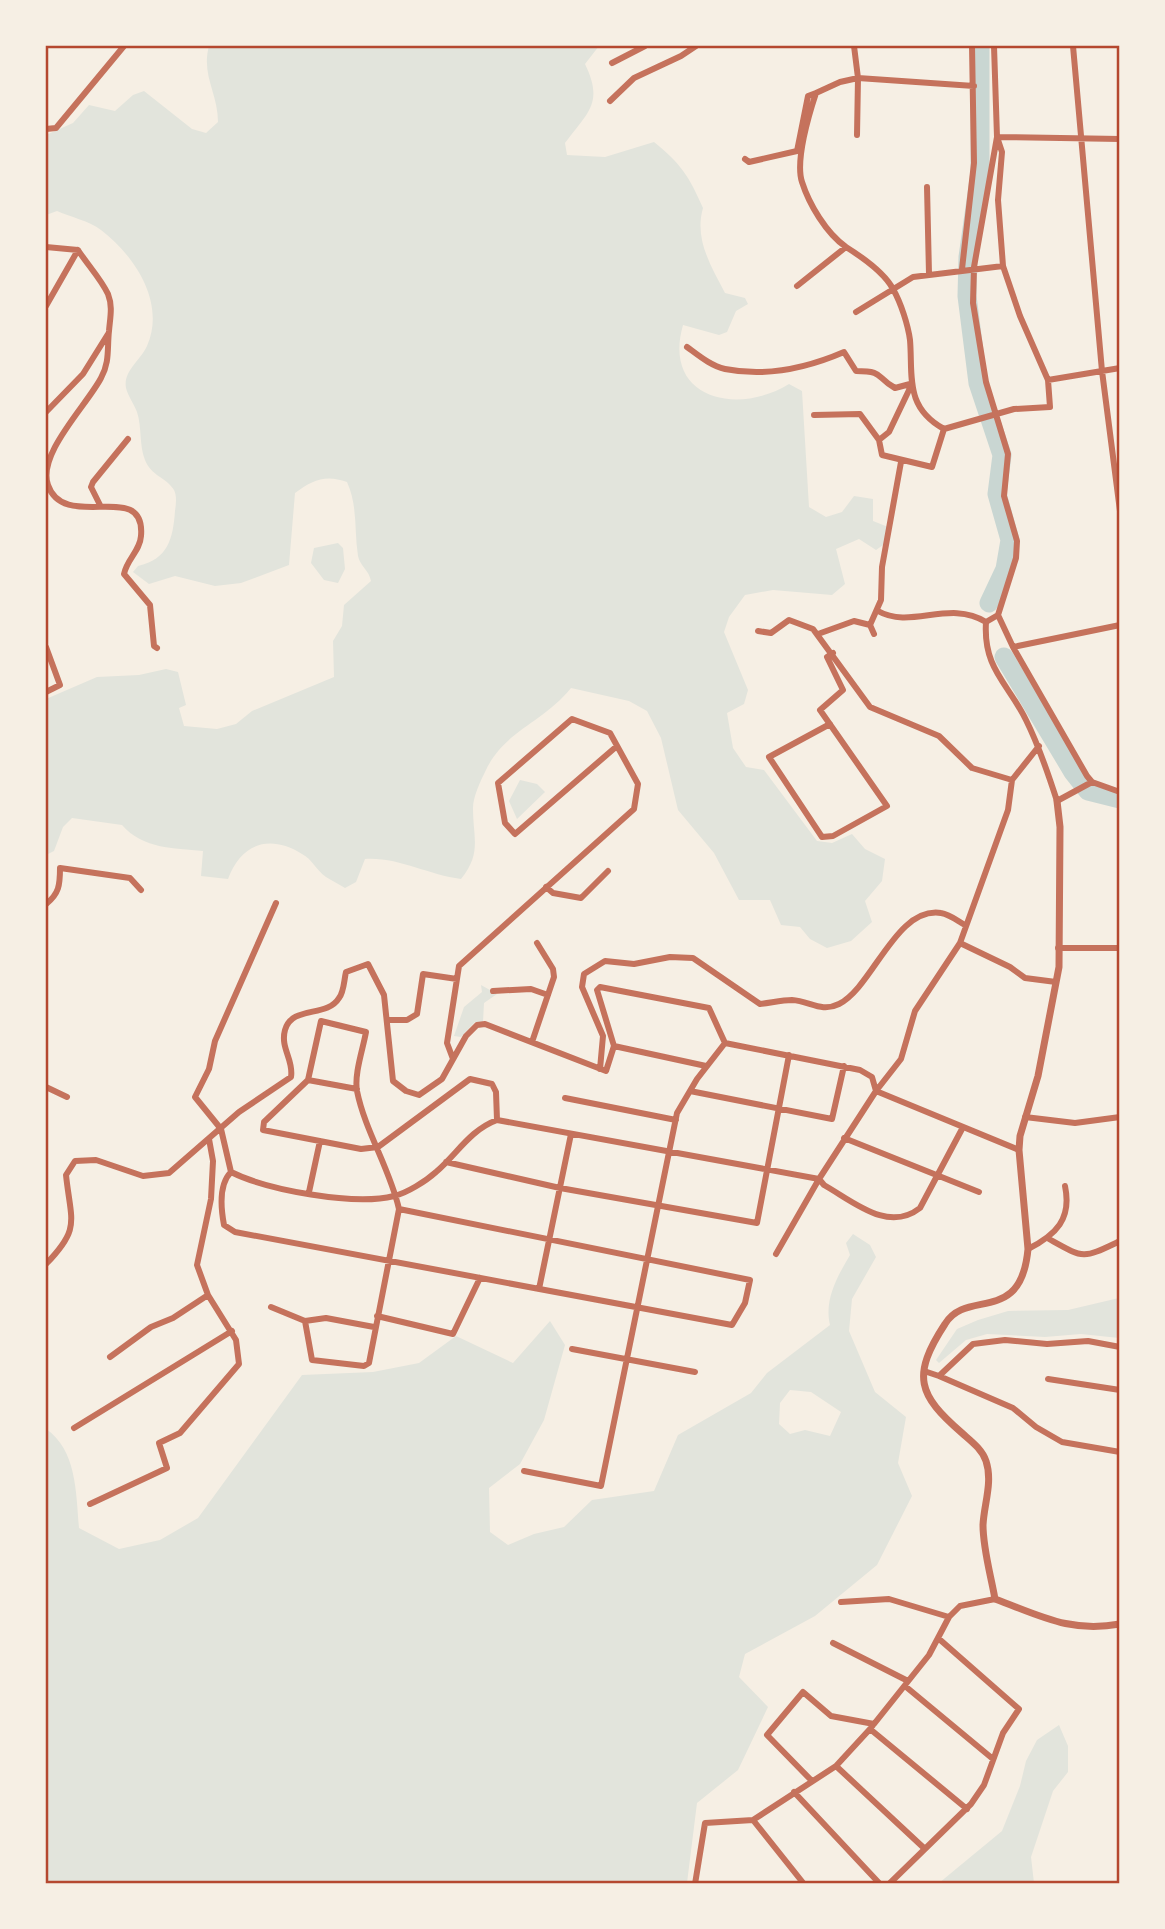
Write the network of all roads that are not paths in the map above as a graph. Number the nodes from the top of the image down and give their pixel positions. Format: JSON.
{"nodes":[{"id":1,"x":124,"y":46,"type":"edge"},
{"id":2,"x":645,"y":46,"type":"edge"},
{"id":3,"x":696,"y":46,"type":"edge"},
{"id":4,"x":854,"y":46,"type":"edge"},
{"id":5,"x":972,"y":46,"type":"edge"},
{"id":6,"x":994,"y":46,"type":"edge"},
{"id":7,"x":1073,"y":46,"type":"edge"},
{"id":8,"x":612,"y":63,"type":"dead end"},
{"id":9,"x":859,"y":78,"type":"junction"},
{"id":10,"x":974,"y":86,"type":"junction"},
{"id":11,"x":816,"y":93,"type":"junction"},
{"id":12,"x":610,"y":101,"type":"dead end"},
{"id":13,"x":46,"y":129,"type":"edge"},
{"id":14,"x":856,"y":135,"type":"dead end"},
{"id":15,"x":997,"y":137,"type":"junction"},
{"id":16,"x":1080,"y":139,"type":"junction"},
{"id":17,"x":1119,"y":139,"type":"edge"},
{"id":18,"x":745,"y":159,"type":"dead end"},
{"id":19,"x":927,"y":187,"type":"dead end"},
{"id":20,"x":970,"y":199,"type":"junction"},
{"id":21,"x":986,"y":201,"type":"junction"},
{"id":22,"x":46,"y":247,"type":"edge"},
{"id":23,"x":846,"y":247,"type":"junction"},
{"id":24,"x":78,"y":250,"type":"junction"},
{"id":25,"x":1003,"y":266,"type":"junction"},
{"id":26,"x":974,"y":267,"type":"junction"},
{"id":27,"x":962,"y":269,"type":"junction"},
{"id":28,"x":929,"y":274,"type":"junction"},
{"id":29,"x":797,"y":286,"type":"dead end"},
{"id":30,"x":892,"y":288,"type":"junction"},
{"id":31,"x":46,"y":306,"type":"edge"},
{"id":32,"x":856,"y":313,"type":"dead end"},
{"id":33,"x":109,"y":332,"type":"junction"},
{"id":34,"x":687,"y":347,"type":"dead end"},
{"id":35,"x":1119,"y":368,"type":"edge"},
{"id":36,"x":1102,"y":371,"type":"junction"},
{"id":37,"x":1048,"y":380,"type":"junction"},
{"id":38,"x":910,"y":386,"type":"junction"},
{"id":39,"x":46,"y":412,"type":"edge"},
{"id":40,"x":814,"y":415,"type":"dead end"},
{"id":41,"x":996,"y":415,"type":"junction"},
{"id":42,"x":944,"y":429,"type":"junction"},
{"id":43,"x":128,"y":439,"type":"dead end"},
{"id":44,"x":879,"y":440,"type":"junction"},
{"id":45,"x":901,"y":462,"type":"junction"},
{"id":46,"x":100,"y":505,"type":"junction"},
{"id":47,"x":1119,"y":511,"type":"edge"},
{"id":48,"x":878,"y":611,"type":"junction"},
{"id":49,"x":998,"y":615,"type":"junction"},
{"id":50,"x":986,"y":622,"type":"junction"},
{"id":51,"x":870,"y":625,"type":"junction"},
{"id":52,"x":1119,"y":625,"type":"edge"},
{"id":53,"x":758,"y":632,"type":"dead end"},
{"id":54,"x":818,"y":634,"type":"junction"},
{"id":55,"x":874,"y":634,"type":"dead end"},
{"id":56,"x":1013,"y":647,"type":"junction"},
{"id":57,"x":46,"y":648,"type":"edge"},
{"id":58,"x":157,"y":648,"type":"dead end"},
{"id":59,"x":832,"y":653,"type":"junction"},
{"id":60,"x":46,"y":692,"type":"edge"},
{"id":61,"x":830,"y":724,"type":"junction"},
{"id":62,"x":617,"y":746,"type":"junction"},
{"id":63,"x":1039,"y":746,"type":"junction"},
{"id":64,"x":1012,"y":780,"type":"junction"},
{"id":65,"x":1092,"y":782,"type":"junction"},
{"id":66,"x":1119,"y":792,"type":"edge"},
{"id":67,"x":1057,"y":801,"type":"junction"},
{"id":68,"x":608,"y":871,"type":"dead end"},
{"id":69,"x":547,"y":887,"type":"junction"},
{"id":70,"x":141,"y":890,"type":"dead end"},
{"id":71,"x":276,"y":903,"type":"dead end"},
{"id":72,"x":46,"y":904,"type":"edge"},
{"id":73,"x":965,"y":925,"type":"junction"},
{"id":74,"x":537,"y":943,"type":"dead end"},
{"id":75,"x":960,"y":943,"type":"junction"},
{"id":76,"x":1058,"y":948,"type":"junction"},
{"id":77,"x":1119,"y":948,"type":"edge"},
{"id":78,"x":457,"y":979,"type":"junction"},
{"id":79,"x":1056,"y":982,"type":"junction"},
{"id":80,"x":493,"y":991,"type":"dead end"},
{"id":81,"x":548,"y":995,"type":"junction"},
{"id":82,"x":387,"y":1020,"type":"junction"},
{"id":83,"x":531,"y":1042,"type":"junction"},
{"id":84,"x":724,"y":1042,"type":"junction"},
{"id":85,"x":614,"y":1046,"type":"junction"},
{"id":86,"x":789,"y":1055,"type":"junction"},
{"id":87,"x":453,"y":1059,"type":"junction"},
{"id":88,"x":706,"y":1066,"type":"junction"},
{"id":89,"x":844,"y":1066,"type":"junction"},
{"id":90,"x":600,"y":1069,"type":"junction"},
{"id":91,"x":308,"y":1080,"type":"junction"},
{"id":92,"x":46,"y":1087,"type":"edge"},
{"id":93,"x":357,"y":1089,"type":"junction"},
{"id":94,"x":690,"y":1091,"type":"junction"},
{"id":95,"x":876,"y":1091,"type":"junction"},
{"id":96,"x":67,"y":1097,"type":"dead end"},
{"id":97,"x":565,"y":1098,"type":"dead end"},
{"id":98,"x":779,"y":1108,"type":"junction"},
{"id":99,"x":1026,"y":1117,"type":"junction"},
{"id":100,"x":1119,"y":1118,"type":"edge"},
{"id":101,"x":496,"y":1120,"type":"junction"},
{"id":102,"x":676,"y":1120,"type":"junction"},
{"id":103,"x":220,"y":1129,"type":"junction"},
{"id":104,"x":962,"y":1129,"type":"junction"},
{"id":105,"x":572,"y":1134,"type":"junction"},
{"id":106,"x":844,"y":1138,"type":"junction"},
{"id":107,"x":209,"y":1139,"type":"junction"},
{"id":108,"x":320,"y":1141,"type":"junction"},
{"id":109,"x":378,"y":1147,"type":"junction"},
{"id":110,"x":1019,"y":1150,"type":"junction"},
{"id":111,"x":669,"y":1152,"type":"junction"},
{"id":112,"x":446,"y":1163,"type":"junction"},
{"id":113,"x":767,"y":1169,"type":"junction"},
{"id":114,"x":231,"y":1172,"type":"junction"},
{"id":115,"x":938,"y":1177,"type":"junction"},
{"id":116,"x":820,"y":1178,"type":"junction"},
{"id":117,"x":1065,"y":1186,"type":"dead end"},
{"id":118,"x":560,"y":1188,"type":"junction"},
{"id":119,"x":309,"y":1192,"type":"junction"},
{"id":120,"x":979,"y":1192,"type":"dead end"},
{"id":121,"x":396,"y":1196,"type":"junction"},
{"id":122,"x":658,"y":1207,"type":"junction"},
{"id":123,"x":399,"y":1209,"type":"junction"},
{"id":124,"x":550,"y":1239,"type":"junction"},
{"id":125,"x":1049,"y":1239,"type":"junction"},
{"id":126,"x":1119,"y":1241,"type":"edge"},
{"id":127,"x":1028,"y":1249,"type":"junction"},
{"id":128,"x":776,"y":1254,"type":"dead end"},
{"id":129,"x":647,"y":1259,"type":"junction"},
{"id":130,"x":388,"y":1261,"type":"junction"},
{"id":131,"x":46,"y":1264,"type":"edge"},
{"id":132,"x":480,"y":1278,"type":"junction"},
{"id":133,"x":540,"y":1289,"type":"junction"},
{"id":134,"x":208,"y":1295,"type":"junction"},
{"id":135,"x":271,"y":1307,"type":"dead end"},
{"id":136,"x":637,"y":1308,"type":"junction"},
{"id":137,"x":377,"y":1316,"type":"junction"},
{"id":138,"x":305,"y":1321,"type":"junction"},
{"id":139,"x":374,"y":1327,"type":"junction"},
{"id":140,"x":232,"y":1331,"type":"junction"},
{"id":141,"x":1119,"y":1347,"type":"edge"},
{"id":142,"x":572,"y":1349,"type":"dead end"},
{"id":143,"x":110,"y":1357,"type":"dead end"},
{"id":144,"x":627,"y":1358,"type":"junction"},
{"id":145,"x":924,"y":1371,"type":"junction"},
{"id":146,"x":695,"y":1372,"type":"dead end"},
{"id":147,"x":939,"y":1376,"type":"junction"},
{"id":148,"x":1048,"y":1379,"type":"dead end"},
{"id":149,"x":1119,"y":1390,"type":"edge"},
{"id":150,"x":74,"y":1427,"type":"dead end"},
{"id":151,"x":1119,"y":1452,"type":"edge"},
{"id":152,"x":524,"y":1471,"type":"dead end"},
{"id":153,"x":90,"y":1504,"type":"dead end"},
{"id":154,"x":995,"y":1599,"type":"junction"},
{"id":155,"x":841,"y":1602,"type":"dead end"},
{"id":156,"x":949,"y":1617,"type":"junction"},
{"id":157,"x":1119,"y":1624,"type":"edge"},
{"id":158,"x":938,"y":1638,"type":"junction"},
{"id":159,"x":834,"y":1643,"type":"dead end"},
{"id":160,"x":906,"y":1683,"type":"junction"},
{"id":161,"x":872,"y":1727,"type":"junction"},
{"id":162,"x":993,"y":1759,"type":"junction"},
{"id":163,"x":836,"y":1766,"type":"junction"},
{"id":164,"x":812,"y":1781,"type":"junction"},
{"id":165,"x":794,"y":1792,"type":"junction"},
{"id":166,"x":967,"y":1809,"type":"junction"},
{"id":167,"x":753,"y":1820,"type":"junction"},
{"id":168,"x":925,"y":1849,"type":"junction"},
{"id":169,"x":695,"y":1884,"type":"edge"},
{"id":170,"x":804,"y":1884,"type":"edge"},
{"id":171,"x":880,"y":1884,"type":"edge"},
{"id":172,"x":889,"y":1884,"type":"edge"}],
"edges":[{"from":1,"to":13,"type":"street"},
{"from":2,"to":8,"type":"street"},
{"from":3,"to":12,"type":"street"},
{"from":4,"to":9,"type":"street"},
{"from":5,"to":10,"type":"street"},
{"from":6,"to":15,"type":"street"},
{"from":7,"to":16,"type":"street"},
{"from":9,"to":10,"type":"street"},
{"from":9,"to":11,"type":"street"},
{"from":9,"to":14,"type":"street"},
{"from":10,"to":20,"type":"street"},
{"from":11,"to":18,"type":"street"},
{"from":11,"to":23,"type":"street"},
{"from":15,"to":16,"type":"street"},
{"from":15,"to":21,"type":"street"},
{"from":15,"to":25,"type":"street"},
{"from":16,"to":17,"type":"street"},
{"from":16,"to":36,"type":"street"},
{"from":19,"to":28,"type":"street"},
{"from":20,"to":21,"type":"street"},
{"from":20,"to":27,"type":"street"},
{"from":21,"to":26,"type":"street"},
{"from":22,"to":24,"type":"street"},
{"from":23,"to":29,"type":"street"},
{"from":23,"to":30,"type":"street"},
{"from":24,"to":31,"type":"street"},
{"from":24,"to":33,"type":"street"},
{"from":25,"to":26,"type":"street"},
{"from":25,"to":37,"type":"street"},
{"from":26,"to":27,"type":"street"},
{"from":26,"to":41,"type":"street"},
{"from":27,"to":28,"type":"street"},
{"from":28,"to":30,"type":"street"},
{"from":30,"to":32,"type":"street"},
{"from":30,"to":38,"type":"street"},
{"from":33,"to":39,"type":"street"},
{"from":33,"to":46,"type":"street"},
{"from":34,"to":38,"type":"street"},
{"from":35,"to":36,"type":"street"},
{"from":36,"to":37,"type":"street"},
{"from":36,"to":47,"type":"street"},
{"from":37,"to":41,"type":"street"},
{"from":38,"to":42,"type":"street"},
{"from":38,"to":44,"type":"street"},
{"from":40,"to":44,"type":"street"},
{"from":41,"to":42,"type":"street"},
{"from":41,"to":49,"type":"street"},
{"from":42,"to":45,"type":"street"},
{"from":43,"to":46,"type":"street"},
{"from":44,"to":45,"type":"street"},
{"from":45,"to":48,"type":"street"},
{"from":46,"to":58,"type":"street"},
{"from":48,"to":50,"type":"street"},
{"from":48,"to":51,"type":"street"},
{"from":49,"to":50,"type":"street"},
{"from":49,"to":56,"type":"street"},
{"from":50,"to":63,"type":"street"},
{"from":51,"to":54,"type":"street"},
{"from":51,"to":55,"type":"street"},
{"from":52,"to":56,"type":"street"},
{"from":53,"to":54,"type":"street"},
{"from":54,"to":59,"type":"street"},
{"from":56,"to":65,"type":"street"},
{"from":57,"to":60,"type":"street"},
{"from":59,"to":61,"type":"street"},
{"from":59,"to":64,"type":"street"},
{"from":61,"to":61,"type":"street"},
{"from":62,"to":62,"type":"street"},
{"from":62,"to":69,"type":"street"},
{"from":63,"to":64,"type":"street"},
{"from":63,"to":67,"type":"street"},
{"from":64,"to":73,"type":"street"},
{"from":65,"to":66,"type":"street"},
{"from":65,"to":67,"type":"street"},
{"from":67,"to":76,"type":"street"},
{"from":68,"to":69,"type":"street"},
{"from":69,"to":78,"type":"street"},
{"from":70,"to":72,"type":"street"},
{"from":71,"to":103,"type":"street"},
{"from":73,"to":75,"type":"street"},
{"from":73,"to":90,"type":"street"},
{"from":74,"to":81,"type":"street"},
{"from":75,"to":79,"type":"street"},
{"from":75,"to":95,"type":"street"},
{"from":76,"to":77,"type":"street"},
{"from":76,"to":79,"type":"street"},
{"from":78,"to":82,"type":"street"},
{"from":78,"to":87,"type":"street"},
{"from":79,"to":99,"type":"street"},
{"from":80,"to":81,"type":"street"},
{"from":81,"to":83,"type":"street"},
{"from":82,"to":87,"type":"street"},
{"from":82,"to":103,"type":"street"},
{"from":83,"to":87,"type":"street"},
{"from":83,"to":90,"type":"street"},
{"from":84,"to":85,"type":"street"},
{"from":84,"to":86,"type":"street"},
{"from":84,"to":88,"type":"street"},
{"from":85,"to":88,"type":"street"},
{"from":85,"to":90,"type":"street"},
{"from":86,"to":89,"type":"street"},
{"from":86,"to":98,"type":"street"},
{"from":88,"to":94,"type":"street"},
{"from":89,"to":95,"type":"street"},
{"from":89,"to":98,"type":"street"},
{"from":91,"to":93,"type":"street"},
{"from":91,"to":93,"type":"street"},
{"from":91,"to":108,"type":"street"},
{"from":92,"to":96,"type":"street"},
{"from":93,"to":109,"type":"street"},
{"from":94,"to":98,"type":"street"},
{"from":94,"to":102,"type":"street"},
{"from":95,"to":104,"type":"street"},
{"from":95,"to":106,"type":"street"},
{"from":97,"to":102,"type":"street"},
{"from":98,"to":113,"type":"street"},
{"from":99,"to":100,"type":"street"},
{"from":99,"to":110,"type":"street"},
{"from":101,"to":105,"type":"street"},
{"from":101,"to":109,"type":"street"},
{"from":101,"to":112,"type":"street"},
{"from":102,"to":111,"type":"street"},
{"from":103,"to":107,"type":"street"},
{"from":103,"to":114,"type":"street"},
{"from":104,"to":110,"type":"street"},
{"from":104,"to":115,"type":"street"},
{"from":105,"to":111,"type":"street"},
{"from":105,"to":118,"type":"street"},
{"from":106,"to":115,"type":"street"},
{"from":106,"to":116,"type":"street"},
{"from":107,"to":131,"type":"street"},
{"from":107,"to":134,"type":"street"},
{"from":108,"to":109,"type":"street"},
{"from":108,"to":119,"type":"street"},
{"from":109,"to":121,"type":"street"},
{"from":110,"to":127,"type":"street"},
{"from":111,"to":113,"type":"street"},
{"from":111,"to":122,"type":"street"},
{"from":112,"to":118,"type":"street"},
{"from":112,"to":121,"type":"street"},
{"from":113,"to":116,"type":"street"},
{"from":113,"to":122,"type":"street"},
{"from":114,"to":119,"type":"street"},
{"from":114,"to":130,"type":"street"},
{"from":115,"to":116,"type":"street"},
{"from":115,"to":120,"type":"street"},
{"from":116,"to":128,"type":"street"},
{"from":117,"to":125,"type":"street"},
{"from":118,"to":122,"type":"street"},
{"from":118,"to":124,"type":"street"},
{"from":119,"to":121,"type":"street"},
{"from":121,"to":123,"type":"street"},
{"from":122,"to":129,"type":"street"},
{"from":123,"to":124,"type":"street"},
{"from":123,"to":130,"type":"street"},
{"from":124,"to":129,"type":"street"},
{"from":124,"to":133,"type":"street"},
{"from":125,"to":126,"type":"street"},
{"from":125,"to":127,"type":"street"},
{"from":127,"to":145,"type":"street"},
{"from":129,"to":136,"type":"street"},
{"from":129,"to":136,"type":"street"},
{"from":130,"to":132,"type":"street"},
{"from":130,"to":137,"type":"street"},
{"from":132,"to":133,"type":"street"},
{"from":132,"to":137,"type":"street"},
{"from":133,"to":136,"type":"street"},
{"from":134,"to":140,"type":"street"},
{"from":134,"to":143,"type":"street"},
{"from":135,"to":138,"type":"street"},
{"from":136,"to":144,"type":"street"},
{"from":137,"to":139,"type":"street"},
{"from":138,"to":139,"type":"street"},
{"from":138,"to":139,"type":"street"},
{"from":140,"to":150,"type":"street"},
{"from":140,"to":153,"type":"street"},
{"from":141,"to":147,"type":"street"},
{"from":142,"to":144,"type":"street"},
{"from":144,"to":146,"type":"street"},
{"from":144,"to":152,"type":"street"},
{"from":145,"to":147,"type":"street"},
{"from":145,"to":154,"type":"street"},
{"from":147,"to":151,"type":"street"},
{"from":148,"to":149,"type":"street"},
{"from":154,"to":156,"type":"street"},
{"from":154,"to":157,"type":"street"},
{"from":155,"to":156,"type":"street"},
{"from":156,"to":158,"type":"street"},
{"from":158,"to":160,"type":"street"},
{"from":158,"to":162,"type":"street"},
{"from":159,"to":160,"type":"street"},
{"from":160,"to":161,"type":"street"},
{"from":160,"to":162,"type":"street"},
{"from":161,"to":163,"type":"street"},
{"from":161,"to":164,"type":"street"},
{"from":161,"to":166,"type":"street"},
{"from":162,"to":166,"type":"street"},
{"from":163,"to":164,"type":"street"},
{"from":163,"to":168,"type":"street"},
{"from":164,"to":165,"type":"street"},
{"from":165,"to":167,"type":"street"},
{"from":165,"to":171,"type":"street"},
{"from":166,"to":168,"type":"street"},
{"from":167,"to":169,"type":"street"},
{"from":167,"to":170,"type":"street"},
{"from":168,"to":172,"type":"street"}]}
